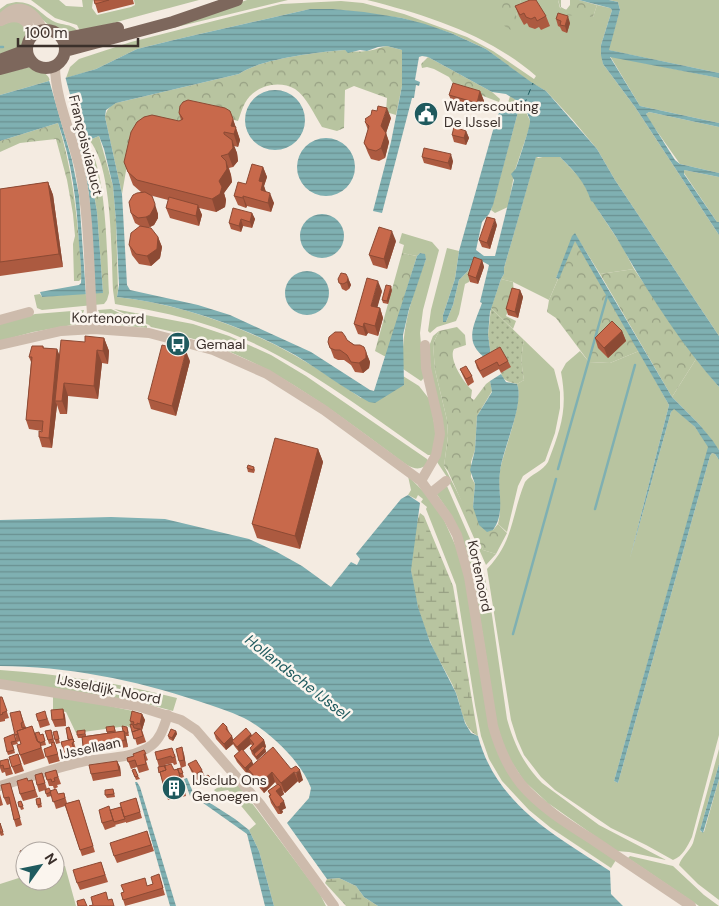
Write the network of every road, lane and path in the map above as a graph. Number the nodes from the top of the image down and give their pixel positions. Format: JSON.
{"nodes":[{"id":1,"x":221,"y":0,"type":"edge"},
{"id":2,"x":237,"y":0,"type":"edge"},
{"id":3,"x":0,"y":21,"type":"edge"},
{"id":4,"x":43,"y":30,"type":"junction"},
{"id":5,"x":31,"y":36,"type":"junction"},
{"id":6,"x":64,"y":45,"type":"junction"},
{"id":7,"x":28,"y":55,"type":"junction"},
{"id":8,"x":0,"y":60,"type":"edge"},
{"id":9,"x":0,"y":69,"type":"edge"},
{"id":10,"x":53,"y":72,"type":"junction"},
{"id":11,"x":29,"y":312,"type":"dead end"},
{"id":12,"x":0,"y":320,"type":"edge"},
{"id":13,"x":94,"y":329,"type":"junction"},
{"id":14,"x":0,"y":345,"type":"edge"},
{"id":15,"x":425,"y":345,"type":"dead end"},
{"id":16,"x":421,"y":481,"type":"junction"},
{"id":17,"x":446,"y":481,"type":"dead end"},
{"id":18,"x":431,"y":494,"type":"junction"},
{"id":19,"x":0,"y":684,"type":"edge"},
{"id":20,"x":168,"y":715,"type":"junction"},
{"id":21,"x":0,"y":786,"type":"edge"},
{"id":22,"x":334,"y":906,"type":"edge"},
{"id":23,"x":691,"y":906,"type":"edge"}],
"edges":[{"from":1,"to":6,"type":"main road"},
{"from":2,"to":6,"type":"main road"},
{"from":3,"to":4,"type":"street"},
{"from":3,"to":5,"type":"street"},
{"from":4,"to":5,"type":"main road"},
{"from":4,"to":6,"type":"main road"},
{"from":5,"to":7,"type":"main road"},
{"from":6,"to":10,"type":"main road"},
{"from":7,"to":8,"type":"main road"},
{"from":7,"to":9,"type":"main road"},
{"from":7,"to":10,"type":"main road"},
{"from":10,"to":13,"type":"street","name":"Françoisviaduct"},
{"from":11,"to":12,"type":"street"},
{"from":13,"to":14,"type":"street","name":"Kortenoord"},
{"from":13,"to":16,"type":"street","name":"Kortenoord"},
{"from":15,"to":16,"type":"street"},
{"from":16,"to":18,"type":"street","name":"Kortenoord"},
{"from":17,"to":18,"type":"street"},
{"from":18,"to":23,"type":"street","name":"Kortenoord"},
{"from":19,"to":20,"type":"street","name":"IJsseldijk-Noord"},
{"from":20,"to":21,"type":"street","name":"IJssellaan"},
{"from":20,"to":22,"type":"street","name":"IJsseldijk-Noord"}]}
